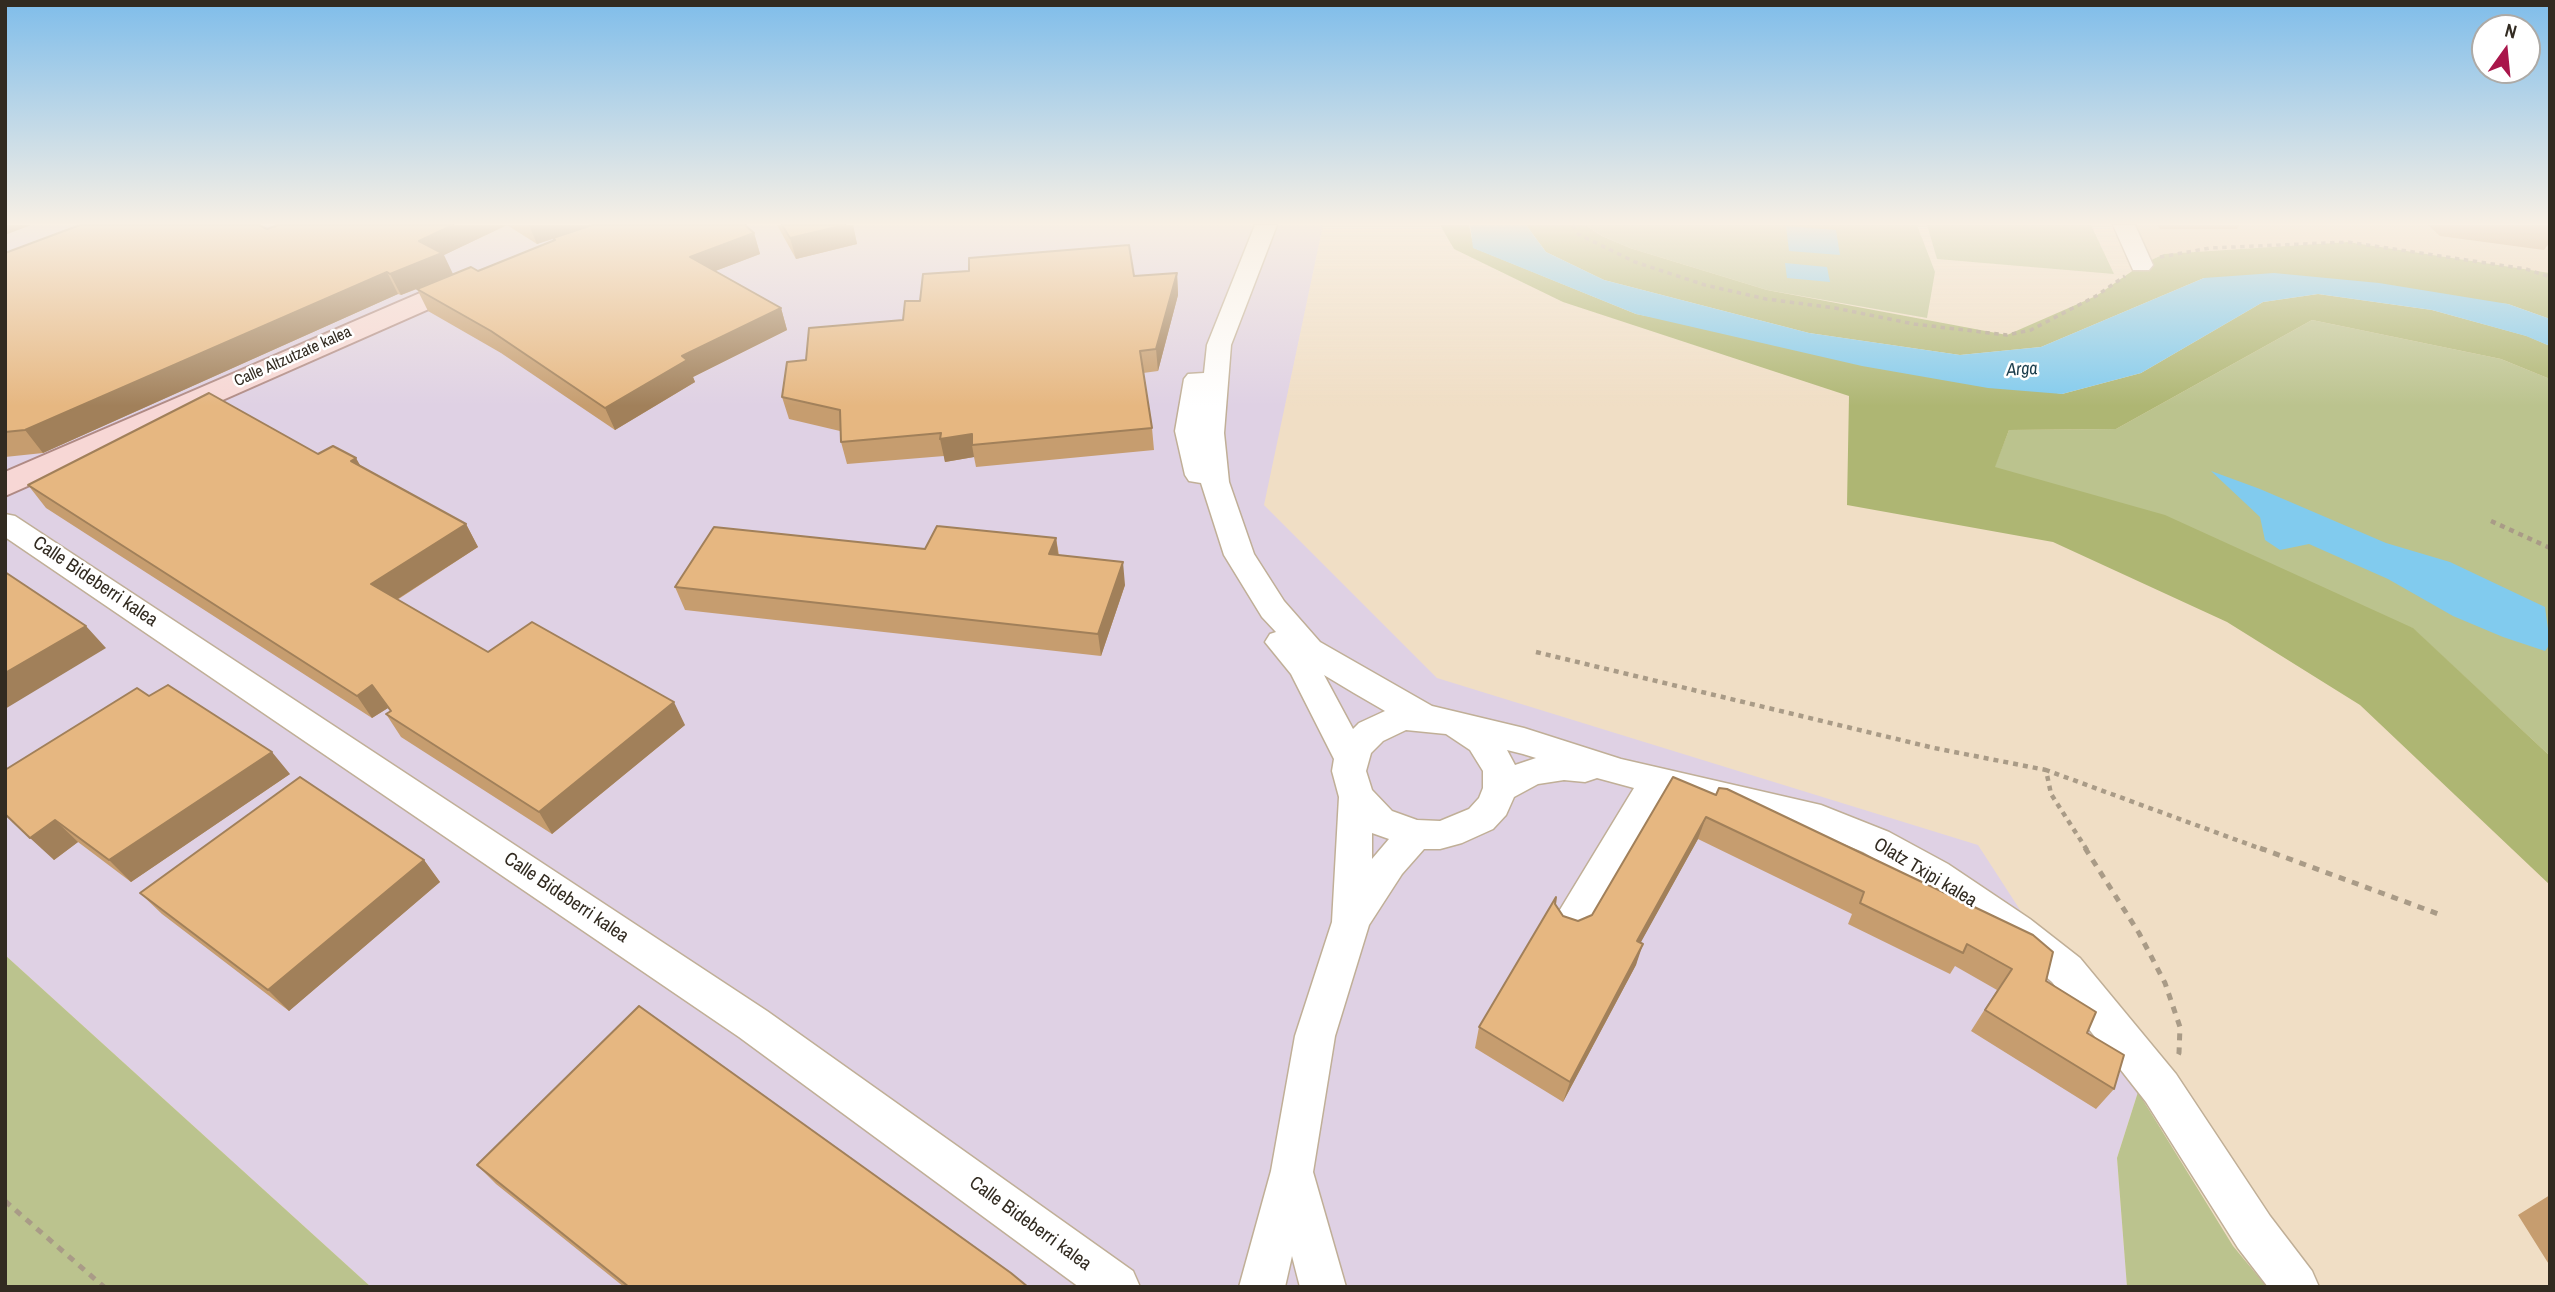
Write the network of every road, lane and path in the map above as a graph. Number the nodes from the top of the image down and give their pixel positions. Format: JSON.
{"nodes":[{"id":1,"x":456,"y":285,"type":"edge"},
{"id":2,"x":1229,"y":285,"type":"edge"},
{"id":3,"x":1242,"y":285,"type":"edge"},
{"id":4,"x":1706,"y":285,"type":"edge"},
{"id":5,"x":2112,"y":285,"type":"edge"},
{"id":6,"x":5,"y":485,"type":"edge"},
{"id":7,"x":2491,"y":521,"type":"dead end"},
{"id":8,"x":5,"y":523,"type":"edge"},
{"id":9,"x":2550,"y":548,"type":"edge"},
{"id":10,"x":1535,"y":652,"type":"dead end"},
{"id":11,"x":1426,"y":718,"type":"junction"},
{"id":12,"x":1466,"y":730,"type":"junction"},
{"id":13,"x":1351,"y":759,"type":"junction"},
{"id":14,"x":2046,"y":770,"type":"junction"},
{"id":15,"x":1621,"y":772,"type":"junction"},
{"id":16,"x":1657,"y":780,"type":"junction"},
{"id":17,"x":1500,"y":788,"type":"junction"},
{"id":18,"x":1356,"y":797,"type":"junction"},
{"id":19,"x":1416,"y":834,"type":"junction"},
{"id":20,"x":2441,"y":915,"type":"dead end"},
{"id":21,"x":1351,"y":922,"type":"junction"},
{"id":22,"x":1572,"y":924,"type":"edge"},
{"id":23,"x":2161,"y":1088,"type":"junction"},
{"id":24,"x":1292,"y":1171,"type":"junction"},
{"id":25,"x":5,"y":1200,"type":"edge"},
{"id":26,"x":104,"y":1287,"type":"edge"},
{"id":27,"x":1117,"y":1287,"type":"edge"},
{"id":28,"x":1262,"y":1287,"type":"edge"},
{"id":29,"x":1323,"y":1287,"type":"edge"},
{"id":30,"x":2296,"y":1287,"type":"edge"}],
"edges":[{"from":1,"to":6,"type":"main road","name":"Calle Altzutzate kalea"},
{"from":2,"to":13,"type":"street"},
{"from":3,"to":11,"type":"street"},
{"from":4,"to":5,"type":"path"},
{"from":7,"to":9,"type":"path"},
{"from":8,"to":27,"type":"street","name":"Calle Bideberri kalea"},
{"from":10,"to":14,"type":"path"},
{"from":11,"to":12,"type":"street"},
{"from":11,"to":13,"type":"street"},
{"from":12,"to":15,"type":"street","name":"Olatz Txipi kalea"},
{"from":12,"to":17,"type":"street"},
{"from":13,"to":18,"type":"street"},
{"from":14,"to":20,"type":"path"},
{"from":14,"to":23,"type":"path"},
{"from":15,"to":16,"type":"street","name":"Olatz Txipi kalea"},
{"from":15,"to":17,"type":"street","name":"Olatz Txipi kalea"},
{"from":16,"to":22,"type":"street"},
{"from":16,"to":23,"type":"street","name":"Olatz Txipi kalea"},
{"from":17,"to":19,"type":"street"},
{"from":18,"to":19,"type":"street"},
{"from":18,"to":21,"type":"street"},
{"from":19,"to":21,"type":"street"},
{"from":21,"to":24,"type":"street"},
{"from":23,"to":30,"type":"street","name":"Olatz Txipi kalea"},
{"from":24,"to":28,"type":"street"},
{"from":24,"to":29,"type":"street"},
{"from":25,"to":26,"type":"path"}]}
